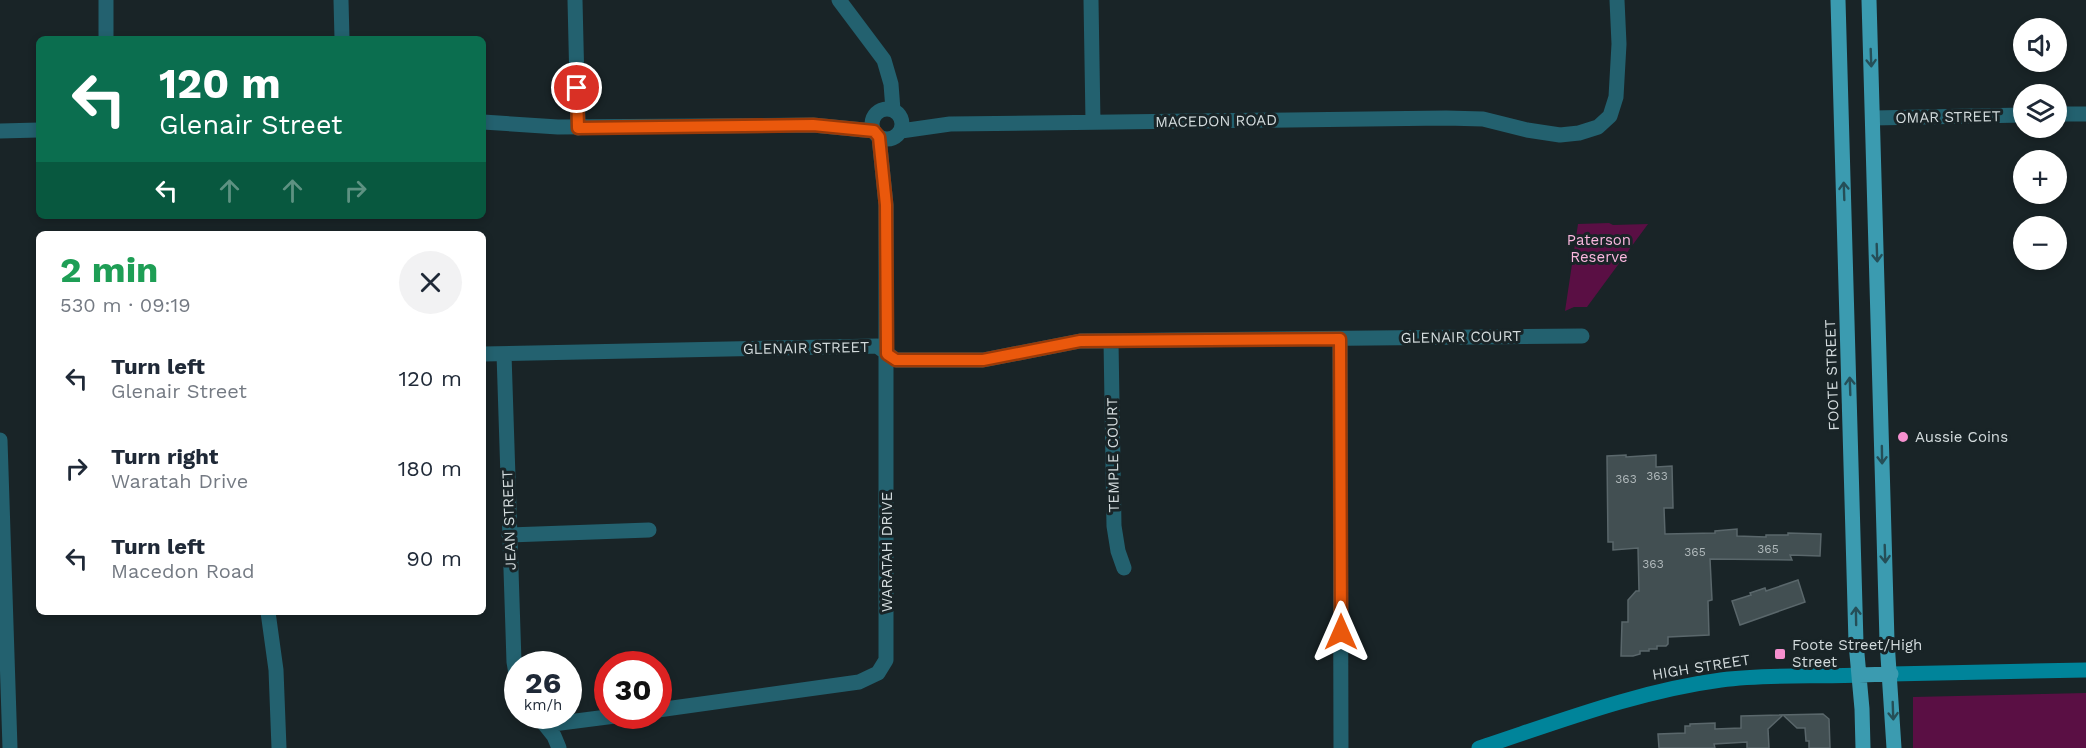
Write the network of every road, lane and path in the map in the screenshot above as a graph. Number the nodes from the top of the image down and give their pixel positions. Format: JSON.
{"nodes":[{"id":1,"x":106,"y":0,"type":"edge"},
{"id":2,"x":341,"y":0,"type":"edge"},
{"id":3,"x":575,"y":0,"type":"edge"},
{"id":4,"x":839,"y":0,"type":"edge"},
{"id":5,"x":1091,"y":0,"type":"edge"},
{"id":6,"x":1617,"y":0,"type":"edge"},
{"id":7,"x":1838,"y":0,"type":"edge"},
{"id":8,"x":1869,"y":0,"type":"edge"},
{"id":9,"x":106,"y":36,"type":"edge"},
{"id":10,"x":342,"y":36,"type":"edge"},
{"id":11,"x":2067,"y":114,"type":"edge"},
{"id":12,"x":2086,"y":114,"type":"edge"},
{"id":13,"x":2013,"y":115,"type":"edge"},
{"id":14,"x":1873,"y":118,"type":"junction"},
{"id":15,"x":486,"y":122,"type":"edge"},
{"id":16,"x":1093,"y":122,"type":"junction"},
{"id":17,"x":887,"y":124,"type":"junction"},
{"id":18,"x":578,"y":128,"type":"junction"},
{"id":19,"x":36,"y":130,"type":"edge"},
{"id":20,"x":0,"y":131,"type":"edge"},
{"id":21,"x":1582,"y":336,"type":"dead end"},
{"id":22,"x":1340,"y":339,"type":"junction"},
{"id":23,"x":1111,"y":341,"type":"junction"},
{"id":24,"x":486,"y":354,"type":"edge"},
{"id":25,"x":504,"y":354,"type":"junction"},
{"id":26,"x":887,"y":354,"type":"junction"},
{"id":27,"x":0,"y":440,"type":"edge"},
{"id":28,"x":649,"y":530,"type":"dead end"},
{"id":29,"x":509,"y":535,"type":"junction"},
{"id":30,"x":1124,"y":568,"type":"dead end"},
{"id":31,"x":268,"y":615,"type":"edge"},
{"id":32,"x":514,"y":651,"type":"edge"},
{"id":33,"x":2085,"y":669,"type":"edge"},
{"id":34,"x":1891,"y":674,"type":"junction"},
{"id":35,"x":1859,"y":675,"type":"junction"},
{"id":36,"x":4,"y":695,"type":"edge"},
{"id":37,"x":672,"y":708,"type":"edge"},
{"id":38,"x":547,"y":729,"type":"edge"},
{"id":39,"x":10,"y":748,"type":"edge"},
{"id":40,"x":279,"y":748,"type":"edge"},
{"id":41,"x":559,"y":748,"type":"edge"},
{"id":42,"x":1341,"y":748,"type":"edge"},
{"id":43,"x":1479,"y":748,"type":"edge"},
{"id":44,"x":1863,"y":748,"type":"edge"},
{"id":45,"x":1894,"y":748,"type":"edge"}],
"edges":[{"from":1,"to":9,"type":"street"},
{"from":2,"to":10,"type":"street"},
{"from":3,"to":18,"type":"street"},
{"from":4,"to":17,"type":"street","name":"WARATAH DRIVE"},
{"from":5,"to":16,"type":"street"},
{"from":6,"to":16,"type":"street","name":"MACEDON ROAD"},
{"from":35,"to":7,"type":"main road","name":"FOOTE STREET","one_way":true},
{"from":8,"to":14,"type":"main road","one_way":true},
{"from":11,"to":12,"type":"street"},
{"from":13,"to":14,"type":"street","name":"OMAR STREET"},
{"from":14,"to":34,"type":"main road","one_way":true},
{"from":15,"to":18,"type":"street","name":"MACEDON ROAD"},
{"from":16,"to":17,"type":"street","name":"MACEDON ROAD"},
{"from":17,"to":18,"type":"street","name":"MACEDON ROAD"},
{"from":17,"to":26,"type":"street","name":"WARATAH DRIVE"},
{"from":19,"to":20,"type":"street"},
{"from":21,"to":22,"type":"street","name":"GLENAIR COURT"},
{"from":22,"to":23,"type":"street","name":"GLENAIR STREET"},
{"from":22,"to":42,"type":"street"},
{"from":23,"to":26,"type":"street","name":"GLENAIR STREET"},
{"from":23,"to":30,"type":"street","name":"TEMPLE COURT"},
{"from":24,"to":25,"type":"street","name":"GLENAIR STREET"},
{"from":25,"to":26,"type":"street","name":"GLENAIR STREET"},
{"from":25,"to":29,"type":"street","name":"JEAN STREET"},
{"from":26,"to":37,"type":"street","name":"WARATAH DRIVE"},
{"from":27,"to":36,"type":"street"},
{"from":28,"to":29,"type":"street"},
{"from":29,"to":32,"type":"street","name":"JEAN STREET"},
{"from":31,"to":40,"type":"street"},
{"from":33,"to":34,"type":"main road","name":"HIGH STREET"},
{"from":34,"to":35,"type":"main road","name":"HIGH STREET"},
{"from":34,"to":45,"type":"main road","one_way":true},
{"from":35,"to":43,"type":"main road","name":"HIGH STREET"},
{"from":35,"to":44,"type":"main road","name":"FOOTE STREET"},
{"from":36,"to":39,"type":"street"},
{"from":38,"to":41,"type":"street"}]}
